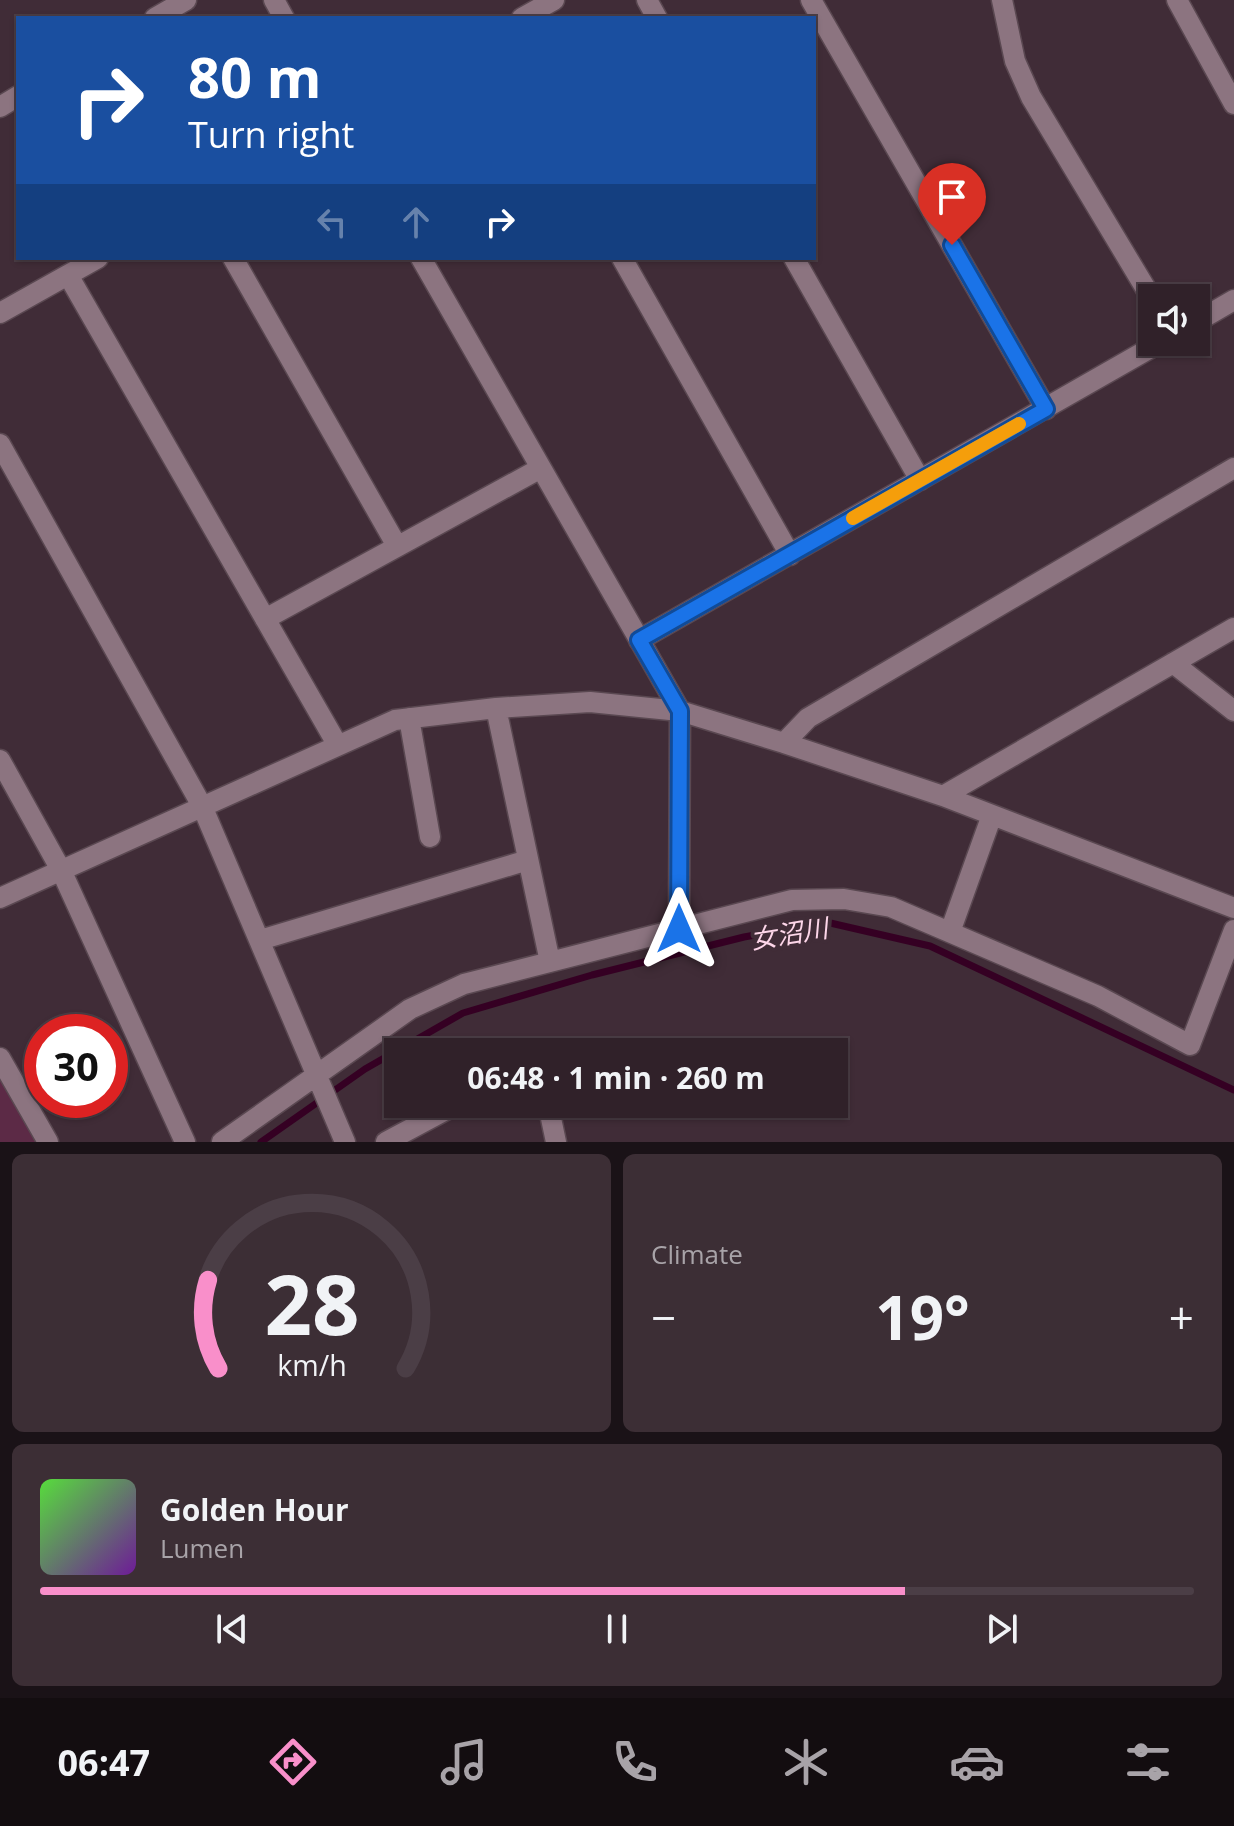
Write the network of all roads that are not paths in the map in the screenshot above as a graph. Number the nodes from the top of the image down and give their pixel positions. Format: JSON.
{"nodes":[{"id":1,"x":186,"y":0,"type":"edge"},
{"id":2,"x":554,"y":0,"type":"edge"},
{"id":3,"x":811,"y":0,"type":"edge"},
{"id":4,"x":1002,"y":0,"type":"edge"},
{"id":5,"x":1177,"y":0,"type":"edge"},
{"id":6,"x":158,"y":16,"type":"edge"},
{"id":7,"x":526,"y":16,"type":"edge"},
{"id":8,"x":1234,"y":104,"type":"edge"},
{"id":9,"x":94,"y":260,"type":"edge"},
{"id":10,"x":234,"y":260,"type":"edge"},
{"id":11,"x":422,"y":260,"type":"edge"},
{"id":12,"x":623,"y":260,"type":"edge"},
{"id":13,"x":795,"y":260,"type":"edge"},
{"id":14,"x":68,"y":275,"type":"junction"},
{"id":15,"x":1143,"y":284,"type":"edge"},
{"id":16,"x":1234,"y":300,"type":"edge"},
{"id":17,"x":1,"y":310,"type":"edge"},
{"id":18,"x":1210,"y":314,"type":"edge"},
{"id":19,"x":1138,"y":355,"type":"edge"},
{"id":20,"x":1046,"y":409,"type":"junction"},
{"id":21,"x":0,"y":444,"type":"edge"},
{"id":22,"x":541,"y":468,"type":"junction"},
{"id":23,"x":1234,"y":468,"type":"edge"},
{"id":24,"x":920,"y":480,"type":"junction"},
{"id":25,"x":397,"y":546,"type":"junction"},
{"id":26,"x":790,"y":555,"type":"junction"},
{"id":27,"x":265,"y":619,"type":"junction"},
{"id":28,"x":1234,"y":628,"type":"edge"},
{"id":29,"x":639,"y":640,"type":"junction"},
{"id":30,"x":1173,"y":663,"type":"junction"},
{"id":31,"x":496,"y":708,"type":"junction"},
{"id":32,"x":680,"y":711,"type":"junction"},
{"id":33,"x":1234,"y":711,"type":"edge"},
{"id":34,"x":409,"y":718,"type":"junction"},
{"id":35,"x":784,"y":743,"type":"junction"},
{"id":36,"x":337,"y":744,"type":"junction"},
{"id":37,"x":0,"y":760,"type":"edge"},
{"id":38,"x":943,"y":796,"type":"junction"},
{"id":39,"x":202,"y":806,"type":"junction"},
{"id":40,"x":992,"y":815,"type":"junction"},
{"id":41,"x":430,"y":837,"type":"dead end"},
{"id":42,"x":528,"y":860,"type":"junction"},
{"id":43,"x":61,"y":870,"type":"junction"},
{"id":44,"x":0,"y":898,"type":"edge"},
{"id":45,"x":1234,"y":908,"type":"edge"},
{"id":46,"x":679,"y":929,"type":"junction"},
{"id":47,"x":1234,"y":930,"type":"edge"},
{"id":48,"x":950,"y":932,"type":"junction"},
{"id":49,"x":260,"y":940,"type":"junction"},
{"id":50,"x":550,"y":962,"type":"junction"},
{"id":51,"x":0,"y":1058,"type":"edge"},
{"id":52,"x":319,"y":1074,"type":"junction"},
{"id":53,"x":431,"y":1118,"type":"edge"},
{"id":54,"x":551,"y":1118,"type":"edge"},
{"id":55,"x":48,"y":1142,"type":"edge"},
{"id":56,"x":185,"y":1142,"type":"edge"},
{"id":57,"x":222,"y":1142,"type":"edge"},
{"id":58,"x":345,"y":1142,"type":"edge"},
{"id":59,"x":386,"y":1142,"type":"edge"},
{"id":60,"x":556,"y":1142,"type":"edge"}],
"edges":[{"from":1,"to":6,"type":"street"},
{"from":2,"to":7,"type":"street"},
{"from":3,"to":20,"type":"street"},
{"from":4,"to":15,"type":"street"},
{"from":5,"to":8,"type":"street"},
{"from":9,"to":14,"type":"street"},
{"from":10,"to":25,"type":"street"},
{"from":11,"to":22,"type":"street"},
{"from":12,"to":26,"type":"street"},
{"from":13,"to":24,"type":"street"},
{"from":14,"to":17,"type":"street"},
{"from":14,"to":27,"type":"street"},
{"from":16,"to":18,"type":"street"},
{"from":19,"to":20,"type":"street"},
{"from":20,"to":24,"type":"street"},
{"from":21,"to":39,"type":"street"},
{"from":22,"to":25,"type":"street"},
{"from":22,"to":29,"type":"street"},
{"from":23,"to":35,"type":"street"},
{"from":24,"to":26,"type":"street"},
{"from":25,"to":27,"type":"street"},
{"from":26,"to":29,"type":"street"},
{"from":27,"to":36,"type":"street"},
{"from":28,"to":30,"type":"street"},
{"from":29,"to":32,"type":"street"},
{"from":30,"to":33,"type":"street"},
{"from":30,"to":38,"type":"street"},
{"from":31,"to":32,"type":"street"},
{"from":31,"to":34,"type":"street"},
{"from":31,"to":42,"type":"street"},
{"from":32,"to":35,"type":"street"},
{"from":32,"to":46,"type":"street"},
{"from":34,"to":36,"type":"street"},
{"from":34,"to":41,"type":"street"},
{"from":35,"to":38,"type":"street"},
{"from":36,"to":39,"type":"street"},
{"from":37,"to":43,"type":"street"},
{"from":38,"to":40,"type":"street"},
{"from":39,"to":43,"type":"street"},
{"from":39,"to":49,"type":"street"},
{"from":40,"to":45,"type":"street"},
{"from":40,"to":48,"type":"street"},
{"from":42,"to":49,"type":"street"},
{"from":42,"to":50,"type":"street"},
{"from":43,"to":44,"type":"street"},
{"from":43,"to":56,"type":"street"},
{"from":46,"to":48,"type":"street"},
{"from":46,"to":50,"type":"street"},
{"from":47,"to":48,"type":"street"},
{"from":49,"to":52,"type":"street"},
{"from":50,"to":52,"type":"street"},
{"from":51,"to":55,"type":"street"},
{"from":52,"to":57,"type":"street"},
{"from":52,"to":58,"type":"street"},
{"from":53,"to":59,"type":"street"},
{"from":54,"to":60,"type":"street"}]}
